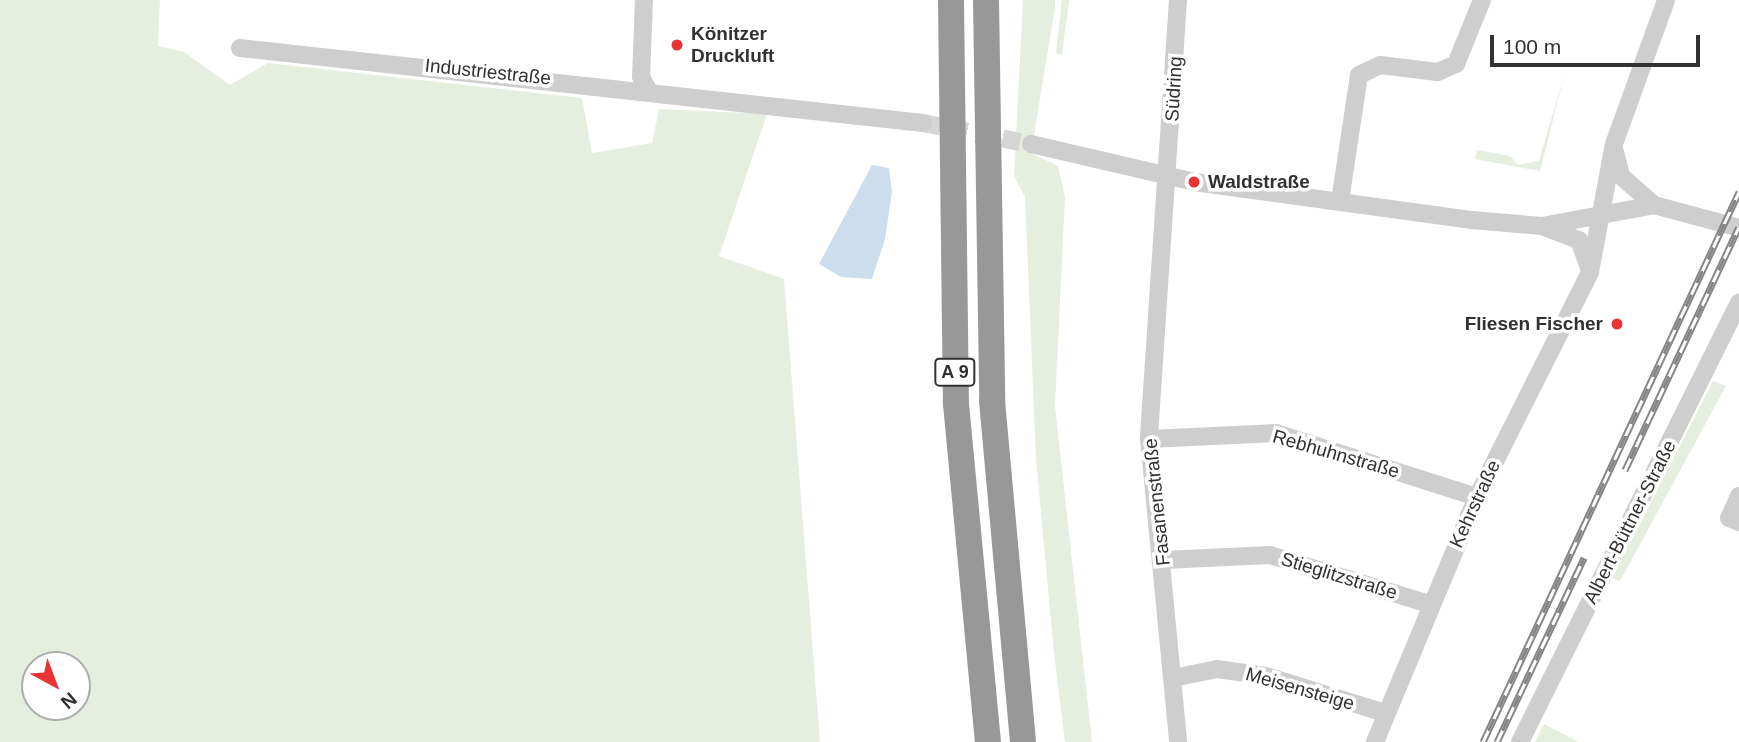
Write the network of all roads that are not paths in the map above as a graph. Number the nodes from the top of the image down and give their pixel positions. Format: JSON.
{"nodes":[{"id":1,"x":644,"y":0,"type":"edge"},
{"id":2,"x":951,"y":0,"type":"edge"},
{"id":3,"x":986,"y":0,"type":"edge"},
{"id":4,"x":1178,"y":0,"type":"edge"},
{"id":5,"x":1482,"y":0,"type":"edge"},
{"id":6,"x":1666,"y":0,"type":"edge"},
{"id":7,"x":240,"y":48,"type":"dead end"},
{"id":8,"x":647,"y":88,"type":"junction"},
{"id":9,"x":923,"y":123,"type":"tunnel mouth"},
{"id":10,"x":1031,"y":144,"type":"tunnel mouth"},
{"id":11,"x":1614,"y":144,"type":"junction"},
{"id":12,"x":1169,"y":178,"type":"junction"},
{"id":13,"x":1340,"y":201,"type":"junction"},
{"id":14,"x":1654,"y":205,"type":"junction"},
{"id":15,"x":1602,"y":214,"type":"junction"},
{"id":16,"x":1542,"y":226,"type":"junction"},
{"id":17,"x":1739,"y":228,"type":"edge"},
{"id":18,"x":1590,"y":272,"type":"junction"},
{"id":19,"x":1739,"y":302,"type":"edge"},
{"id":20,"x":1149,"y":439,"type":"junction"},
{"id":21,"x":1477,"y":496,"type":"junction"},
{"id":22,"x":1739,"y":496,"type":"edge"},
{"id":23,"x":1739,"y":522,"type":"edge"},
{"id":24,"x":1164,"y":560,"type":"junction"},
{"id":25,"x":1429,"y":604,"type":"junction"},
{"id":26,"x":1173,"y":678,"type":"junction"},
{"id":27,"x":1385,"y":713,"type":"junction"},
{"id":28,"x":988,"y":742,"type":"edge"},
{"id":29,"x":1023,"y":742,"type":"edge"},
{"id":30,"x":1178,"y":742,"type":"edge"},
{"id":31,"x":1375,"y":742,"type":"edge"},
{"id":32,"x":1520,"y":742,"type":"edge"}],
"edges":[{"from":1,"to":8,"type":"street"},
{"from":2,"to":28,"type":"highway","number":"A 9"},
{"from":3,"to":29,"type":"highway","number":"A 9"},
{"from":4,"to":12,"type":"street","name":"Südring"},
{"from":5,"to":13,"type":"street"},
{"from":6,"to":11,"type":"street","name":"Kehrstraße"},
{"from":7,"to":8,"type":"street","name":"Industriestraße"},
{"from":8,"to":9,"type":"street"},
{"from":10,"to":12,"type":"street"},
{"from":11,"to":14,"type":"street"},
{"from":11,"to":15,"type":"street","name":"Kehrstraße"},
{"from":12,"to":13,"type":"street"},
{"from":12,"to":20,"type":"street","name":"Fasanenstraße"},
{"from":13,"to":16,"type":"street"},
{"from":14,"to":15,"type":"street"},
{"from":14,"to":17,"type":"street"},
{"from":15,"to":16,"type":"street"},
{"from":15,"to":18,"type":"street","name":"Kehrstraße"},
{"from":16,"to":18,"type":"street"},
{"from":18,"to":21,"type":"street","name":"Kehrstraße"},
{"from":19,"to":32,"type":"street","name":"Albert-Büttner-Straße"},
{"from":20,"to":21,"type":"street","name":"Rebhuhnstraße"},
{"from":20,"to":24,"type":"street","name":"Fasanenstraße"},
{"from":21,"to":25,"type":"street","name":"Kehrstraße"},
{"from":22,"to":23,"type":"street"},
{"from":24,"to":25,"type":"street","name":"Stieglitzstraße"},
{"from":24,"to":26,"type":"street","name":"Fasanenstraße"},
{"from":25,"to":27,"type":"street","name":"Kehrstraße"},
{"from":26,"to":27,"type":"street","name":"Meisensteige"},
{"from":26,"to":30,"type":"street","name":"Fasanenstraße"},
{"from":27,"to":31,"type":"street","name":"Kehrstraße"}]}
